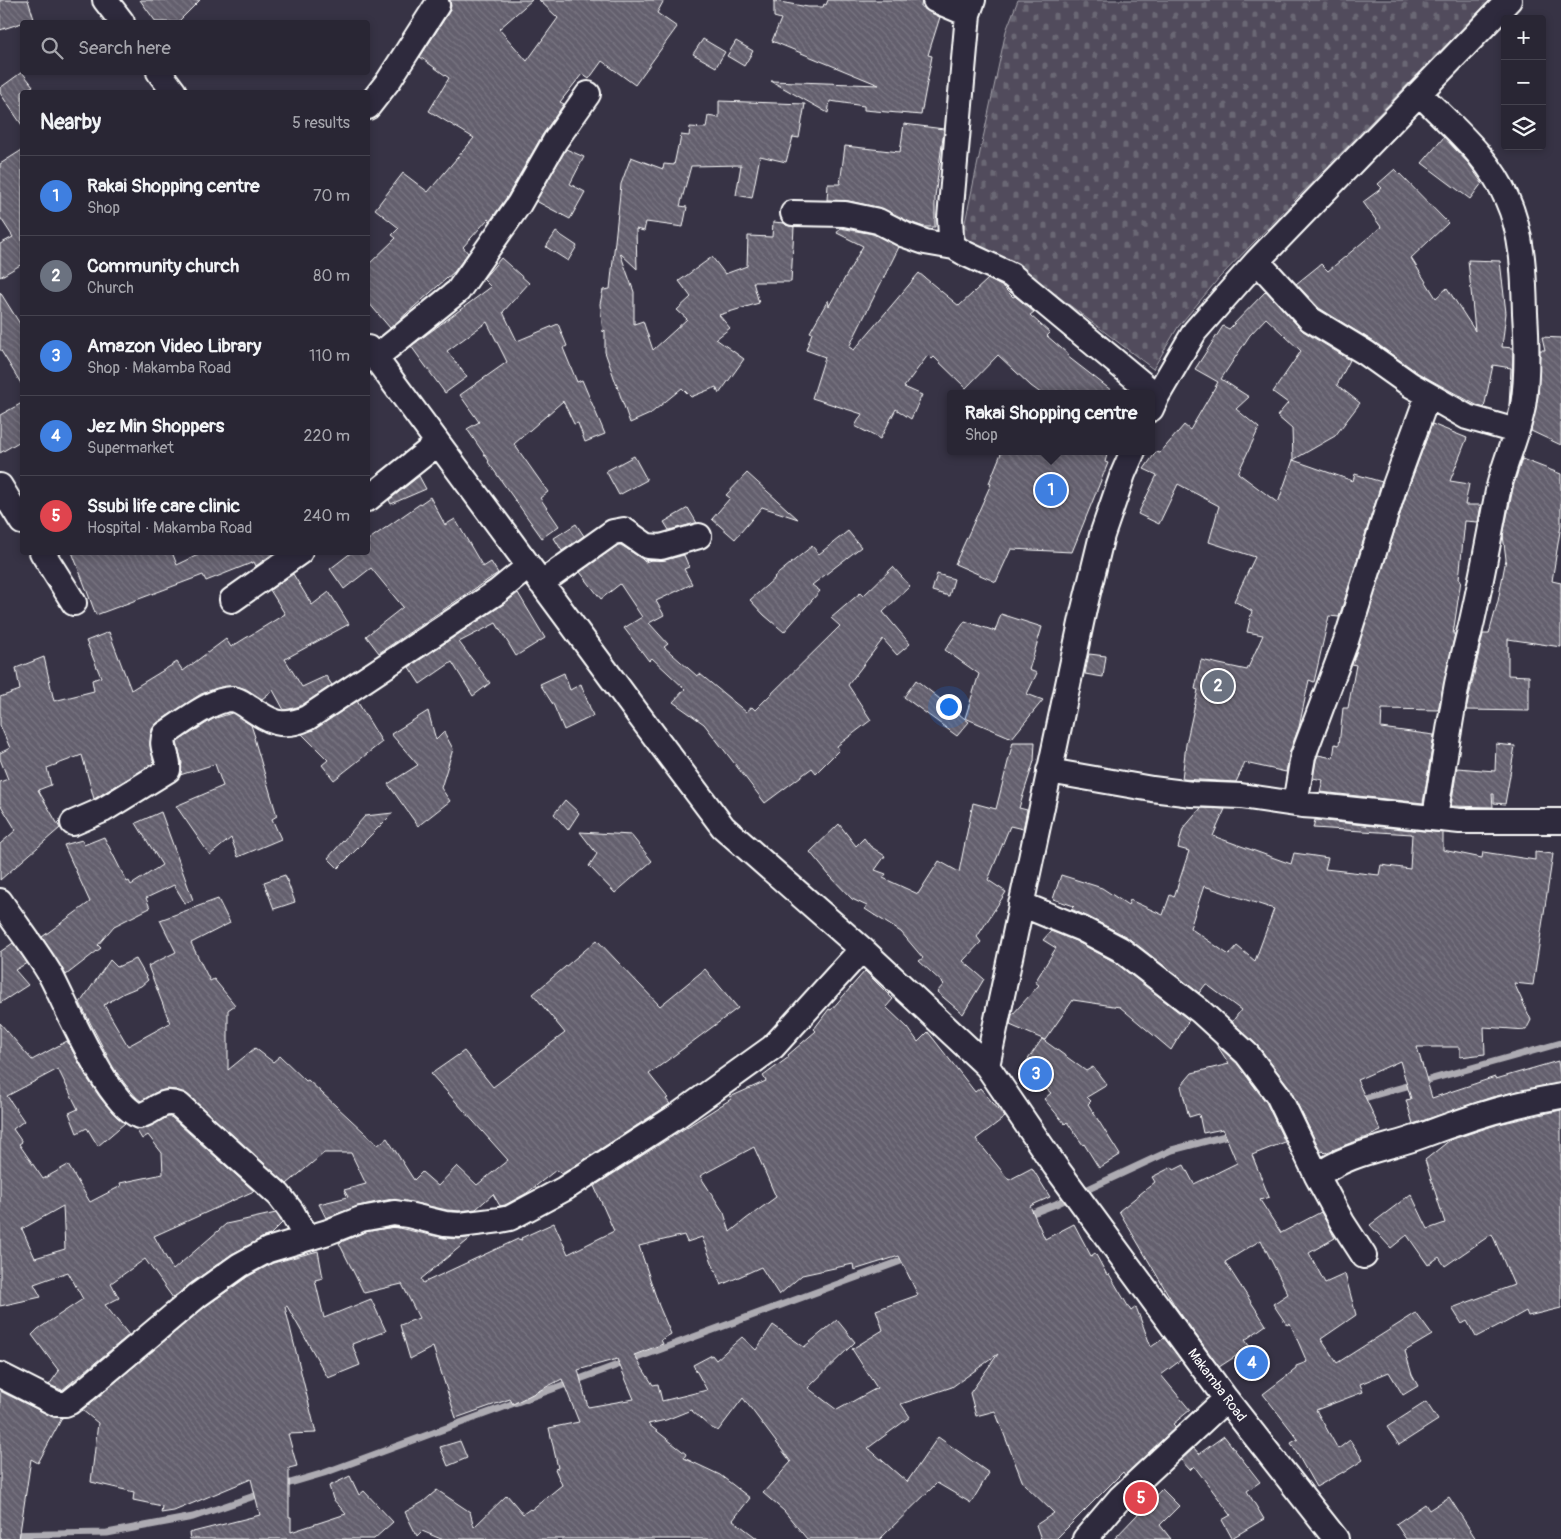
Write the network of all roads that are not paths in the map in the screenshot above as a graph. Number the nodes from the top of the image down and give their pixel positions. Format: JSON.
{"nodes":[{"id":1,"x":105,"y":0,"type":"edge"},
{"id":2,"x":935,"y":0,"type":"edge"},
{"id":3,"x":1509,"y":0,"type":"edge"},
{"id":4,"x":437,"y":5,"type":"dead end"},
{"id":5,"x":971,"y":7,"type":"edge"},
{"id":6,"x":120,"y":20,"type":"edge"},
{"id":7,"x":161,"y":75,"type":"edge"},
{"id":8,"x":172,"y":90,"type":"edge"},
{"id":9,"x":1419,"y":93,"type":"junction"},
{"id":10,"x":588,"y":94,"type":"dead end"},
{"id":11,"x":370,"y":104,"type":"edge"},
{"id":12,"x":793,"y":213,"type":"dead end"},
{"id":13,"x":954,"y":247,"type":"junction"},
{"id":14,"x":1256,"y":260,"type":"junction"},
{"id":15,"x":371,"y":353,"type":"edge"},
{"id":16,"x":1139,"y":390,"type":"edge"},
{"id":17,"x":1428,"y":395,"type":"junction"},
{"id":18,"x":1155,"y":401,"type":"edge"},
{"id":19,"x":1516,"y":431,"type":"junction"},
{"id":20,"x":438,"y":443,"type":"junction"},
{"id":21,"x":1131,"y":455,"type":"edge"},
{"id":22,"x":0,"y":486,"type":"edge"},
{"id":23,"x":370,"y":497,"type":"edge"},
{"id":24,"x":20,"y":519,"type":"edge"},
{"id":25,"x":699,"y":536,"type":"dead end"},
{"id":26,"x":44,"y":555,"type":"edge"},
{"id":27,"x":296,"y":555,"type":"edge"},
{"id":28,"x":535,"y":575,"type":"junction"},
{"id":29,"x":232,"y":600,"type":"dead end"},
{"id":30,"x":74,"y":603,"type":"dead end"},
{"id":31,"x":1050,"y":771,"type":"junction"},
{"id":32,"x":1295,"y":804,"type":"junction"},
{"id":33,"x":1435,"y":817,"type":"junction"},
{"id":34,"x":1561,"y":821,"type":"edge"},
{"id":35,"x":73,"y":822,"type":"dead end"},
{"id":36,"x":0,"y":901,"type":"edge"},
{"id":37,"x":1021,"y":904,"type":"junction"},
{"id":38,"x":862,"y":949,"type":"junction"},
{"id":39,"x":987,"y":1066,"type":"junction"},
{"id":40,"x":1561,"y":1096,"type":"edge"},
{"id":41,"x":1317,"y":1176,"type":"junction"},
{"id":42,"x":306,"y":1238,"type":"junction"},
{"id":43,"x":1364,"y":1256,"type":"dead end"},
{"id":44,"x":0,"y":1375,"type":"edge"},
{"id":45,"x":1226,"y":1399,"type":"junction"},
{"id":46,"x":1085,"y":1539,"type":"edge"},
{"id":47,"x":1336,"y":1539,"type":"edge"}],
"edges":[{"from":1,"to":6,"type":"street"},
{"from":2,"to":5,"type":"street"},
{"from":3,"to":9,"type":"street"},
{"from":4,"to":11,"type":"street"},
{"from":5,"to":13,"type":"street"},
{"from":7,"to":8,"type":"street"},
{"from":9,"to":14,"type":"street"},
{"from":9,"to":19,"type":"street"},
{"from":10,"to":15,"type":"street"},
{"from":12,"to":13,"type":"street"},
{"from":13,"to":16,"type":"street"},
{"from":14,"to":17,"type":"street"},
{"from":14,"to":18,"type":"street"},
{"from":15,"to":20,"type":"street","name":"Makamba Road"},
{"from":17,"to":19,"type":"street"},
{"from":17,"to":32,"type":"street"},
{"from":19,"to":33,"type":"street"},
{"from":20,"to":23,"type":"street"},
{"from":20,"to":28,"type":"street","name":"Makamba Road"},
{"from":21,"to":31,"type":"street"},
{"from":22,"to":24,"type":"street"},
{"from":25,"to":28,"type":"street"},
{"from":26,"to":30,"type":"street"},
{"from":27,"to":29,"type":"street"},
{"from":28,"to":35,"type":"street"},
{"from":28,"to":38,"type":"street","name":"Makamba Road"},
{"from":31,"to":32,"type":"street"},
{"from":31,"to":37,"type":"street"},
{"from":32,"to":33,"type":"street"},
{"from":33,"to":34,"type":"street"},
{"from":36,"to":42,"type":"street"},
{"from":37,"to":39,"type":"street"},
{"from":37,"to":41,"type":"street"},
{"from":38,"to":39,"type":"street","name":"Makamba Road"},
{"from":38,"to":42,"type":"street"},
{"from":39,"to":45,"type":"street","name":"Makamba Road"},
{"from":40,"to":41,"type":"street"},
{"from":41,"to":43,"type":"street"},
{"from":42,"to":44,"type":"street"},
{"from":45,"to":46,"type":"street"},
{"from":45,"to":47,"type":"street","name":"Makamba Road"}]}
